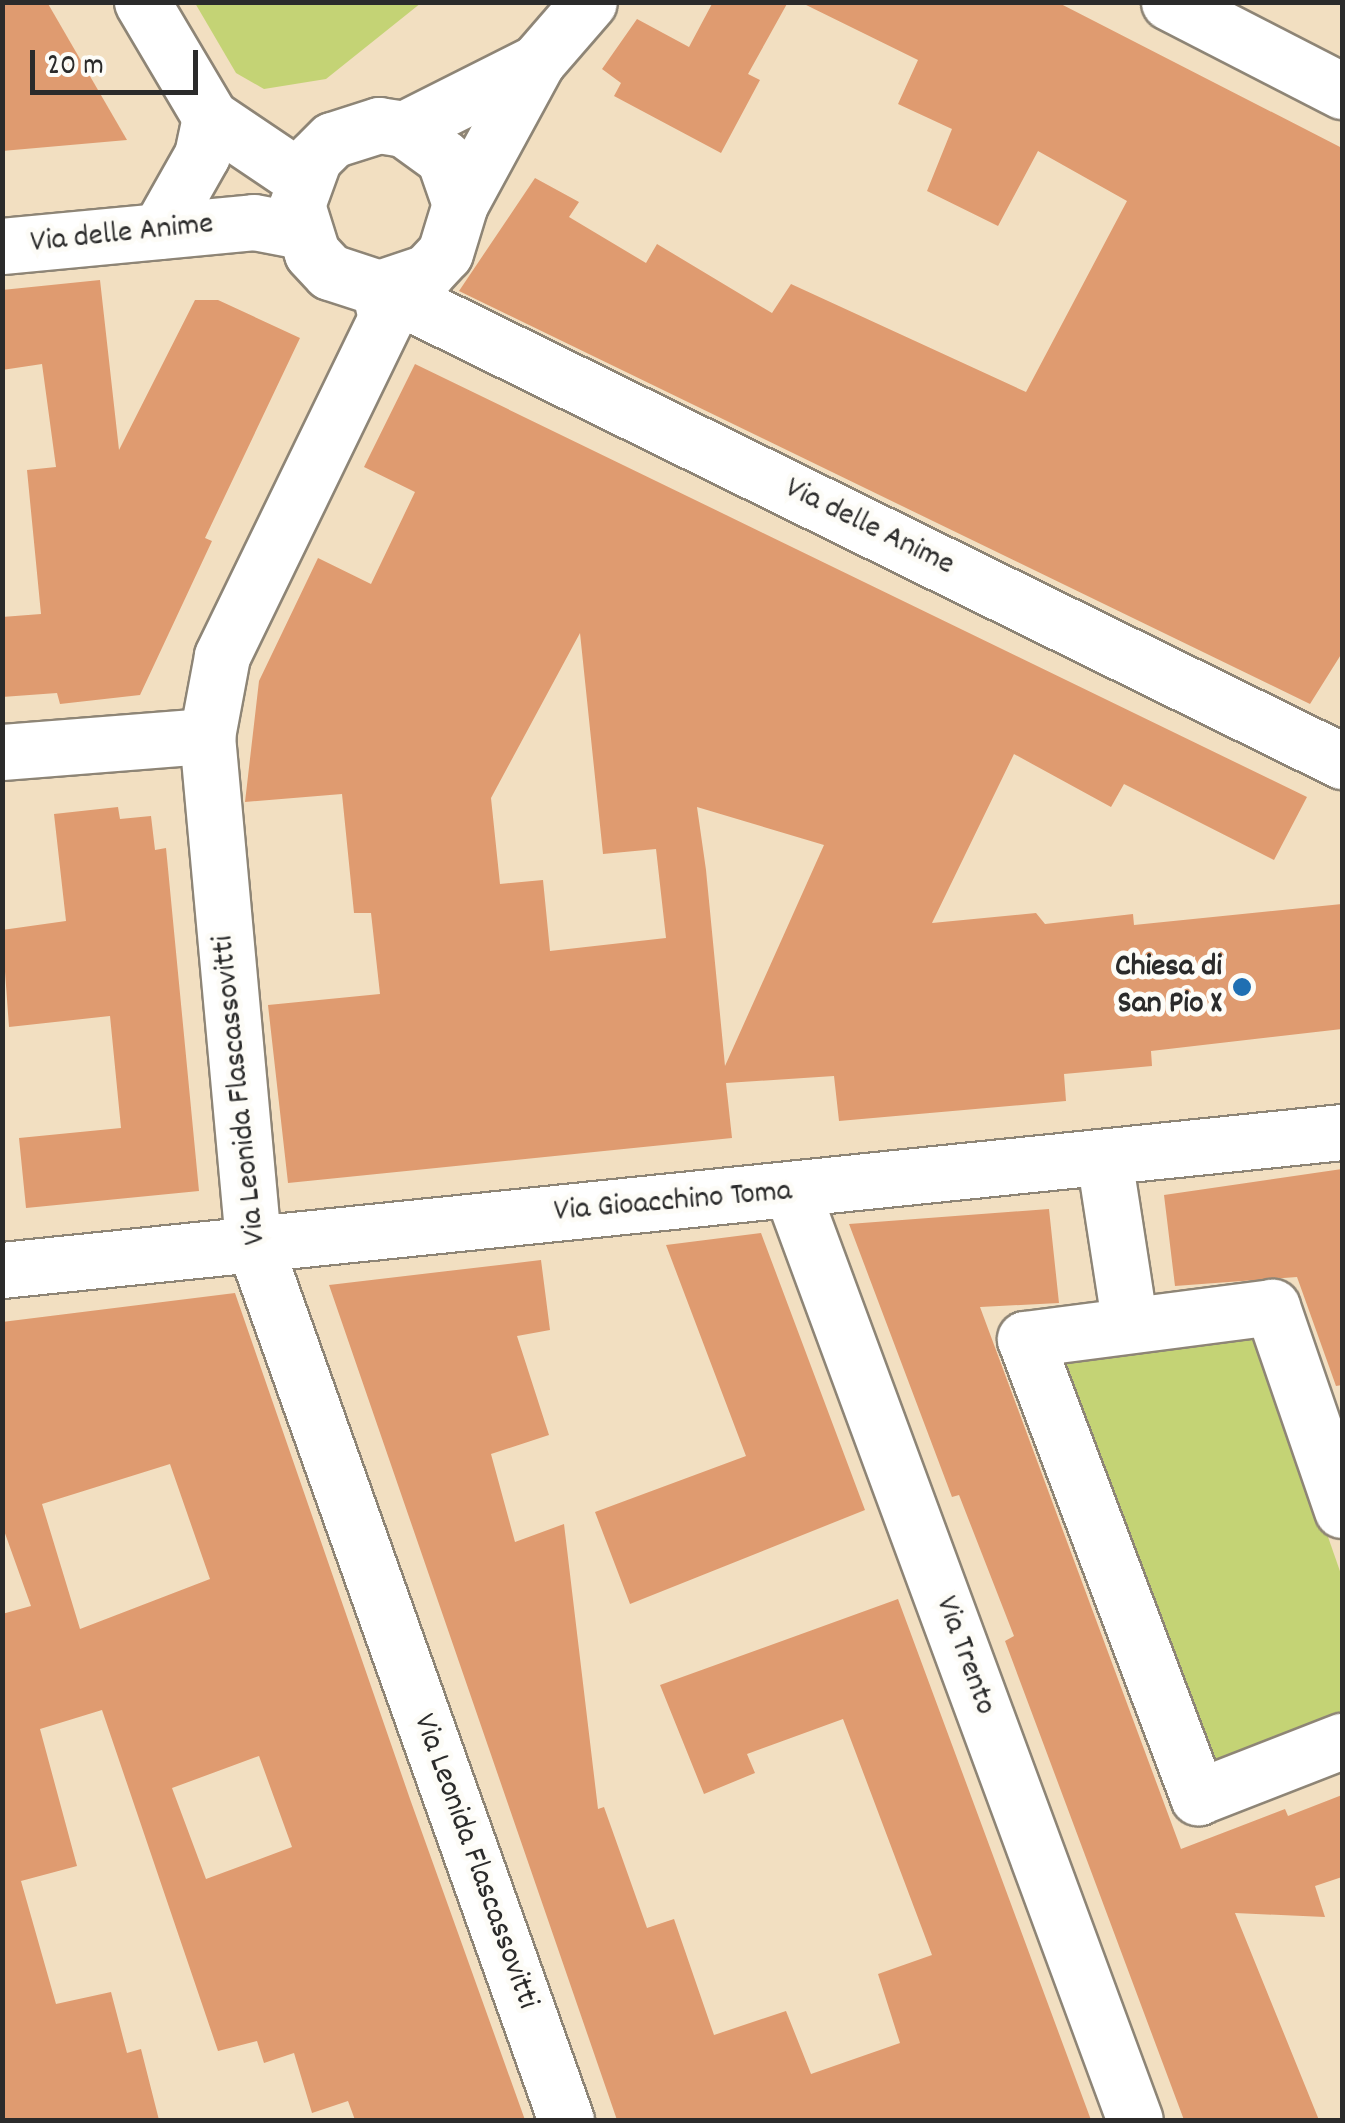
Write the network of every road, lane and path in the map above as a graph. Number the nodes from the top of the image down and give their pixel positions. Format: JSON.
{"nodes":[{"id":1,"x":142,"y":2,"type":"edge"},
{"id":2,"x":589,"y":2,"type":"edge"},
{"id":3,"x":1168,"y":2,"type":"edge"},
{"id":4,"x":538,"y":62,"type":"junction"},
{"id":5,"x":1342,"y":91,"type":"edge"},
{"id":6,"x":210,"y":117,"type":"junction"},
{"id":7,"x":404,"y":129,"type":"junction"},
{"id":8,"x":460,"y":204,"type":"junction"},
{"id":9,"x":302,"y":205,"type":"junction"},
{"id":10,"x":159,"y":231,"type":"junction"},
{"id":11,"x":2,"y":246,"type":"edge"},
{"id":12,"x":392,"y":286,"type":"junction"},
{"id":13,"x":206,"y":736,"type":"junction"},
{"id":14,"x":2,"y":752,"type":"edge"},
{"id":15,"x":1342,"y":762,"type":"edge"},
{"id":16,"x":1342,"y":1132,"type":"edge"},
{"id":17,"x":1104,"y":1158,"type":"junction"},
{"id":18,"x":792,"y":1192,"type":"junction"},
{"id":19,"x":252,"y":1241,"type":"junction"},
{"id":20,"x":2,"y":1270,"type":"edge"},
{"id":21,"x":1130,"y":1325,"type":"junction"},
{"id":22,"x":1342,"y":1510,"type":"edge"},
{"id":23,"x":1342,"y":1741,"type":"edge"},
{"id":24,"x":566,"y":2120,"type":"edge"},
{"id":25,"x":1135,"y":2120,"type":"edge"}],
"edges":[{"from":1,"to":6,"type":"street"},
{"from":2,"to":4,"type":"street"},
{"from":3,"to":5,"type":"street"},
{"from":4,"to":7,"type":"street"},
{"from":4,"to":8,"type":"street"},
{"from":6,"to":9,"type":"street"},
{"from":6,"to":10,"type":"street"},
{"from":7,"to":8,"type":"street"},
{"from":7,"to":9,"type":"street"},
{"from":8,"to":12,"type":"street"},
{"from":9,"to":10,"type":"street","name":"Via delle Anime"},
{"from":9,"to":12,"type":"street"},
{"from":10,"to":11,"type":"street","name":"Via delle Anime"},
{"from":12,"to":13,"type":"street","name":"Via Leonida Flascassovitti"},
{"from":12,"to":15,"type":"street","name":"Via delle Anime"},
{"from":13,"to":14,"type":"street"},
{"from":13,"to":19,"type":"street","name":"Via Leonida Flascassovitti"},
{"from":16,"to":17,"type":"street","name":"Via Gioacchino Toma"},
{"from":17,"to":18,"type":"street","name":"Via Gioacchino Toma"},
{"from":17,"to":21,"type":"street"},
{"from":18,"to":19,"type":"street","name":"Via Gioacchino Toma"},
{"from":18,"to":25,"type":"street","name":"Via Trento"},
{"from":19,"to":20,"type":"street","name":"Via Gioacchino Toma"},
{"from":19,"to":24,"type":"street","name":"Via Leonida Flascassovitti"},
{"from":21,"to":22,"type":"street"},
{"from":21,"to":23,"type":"street"}]}
